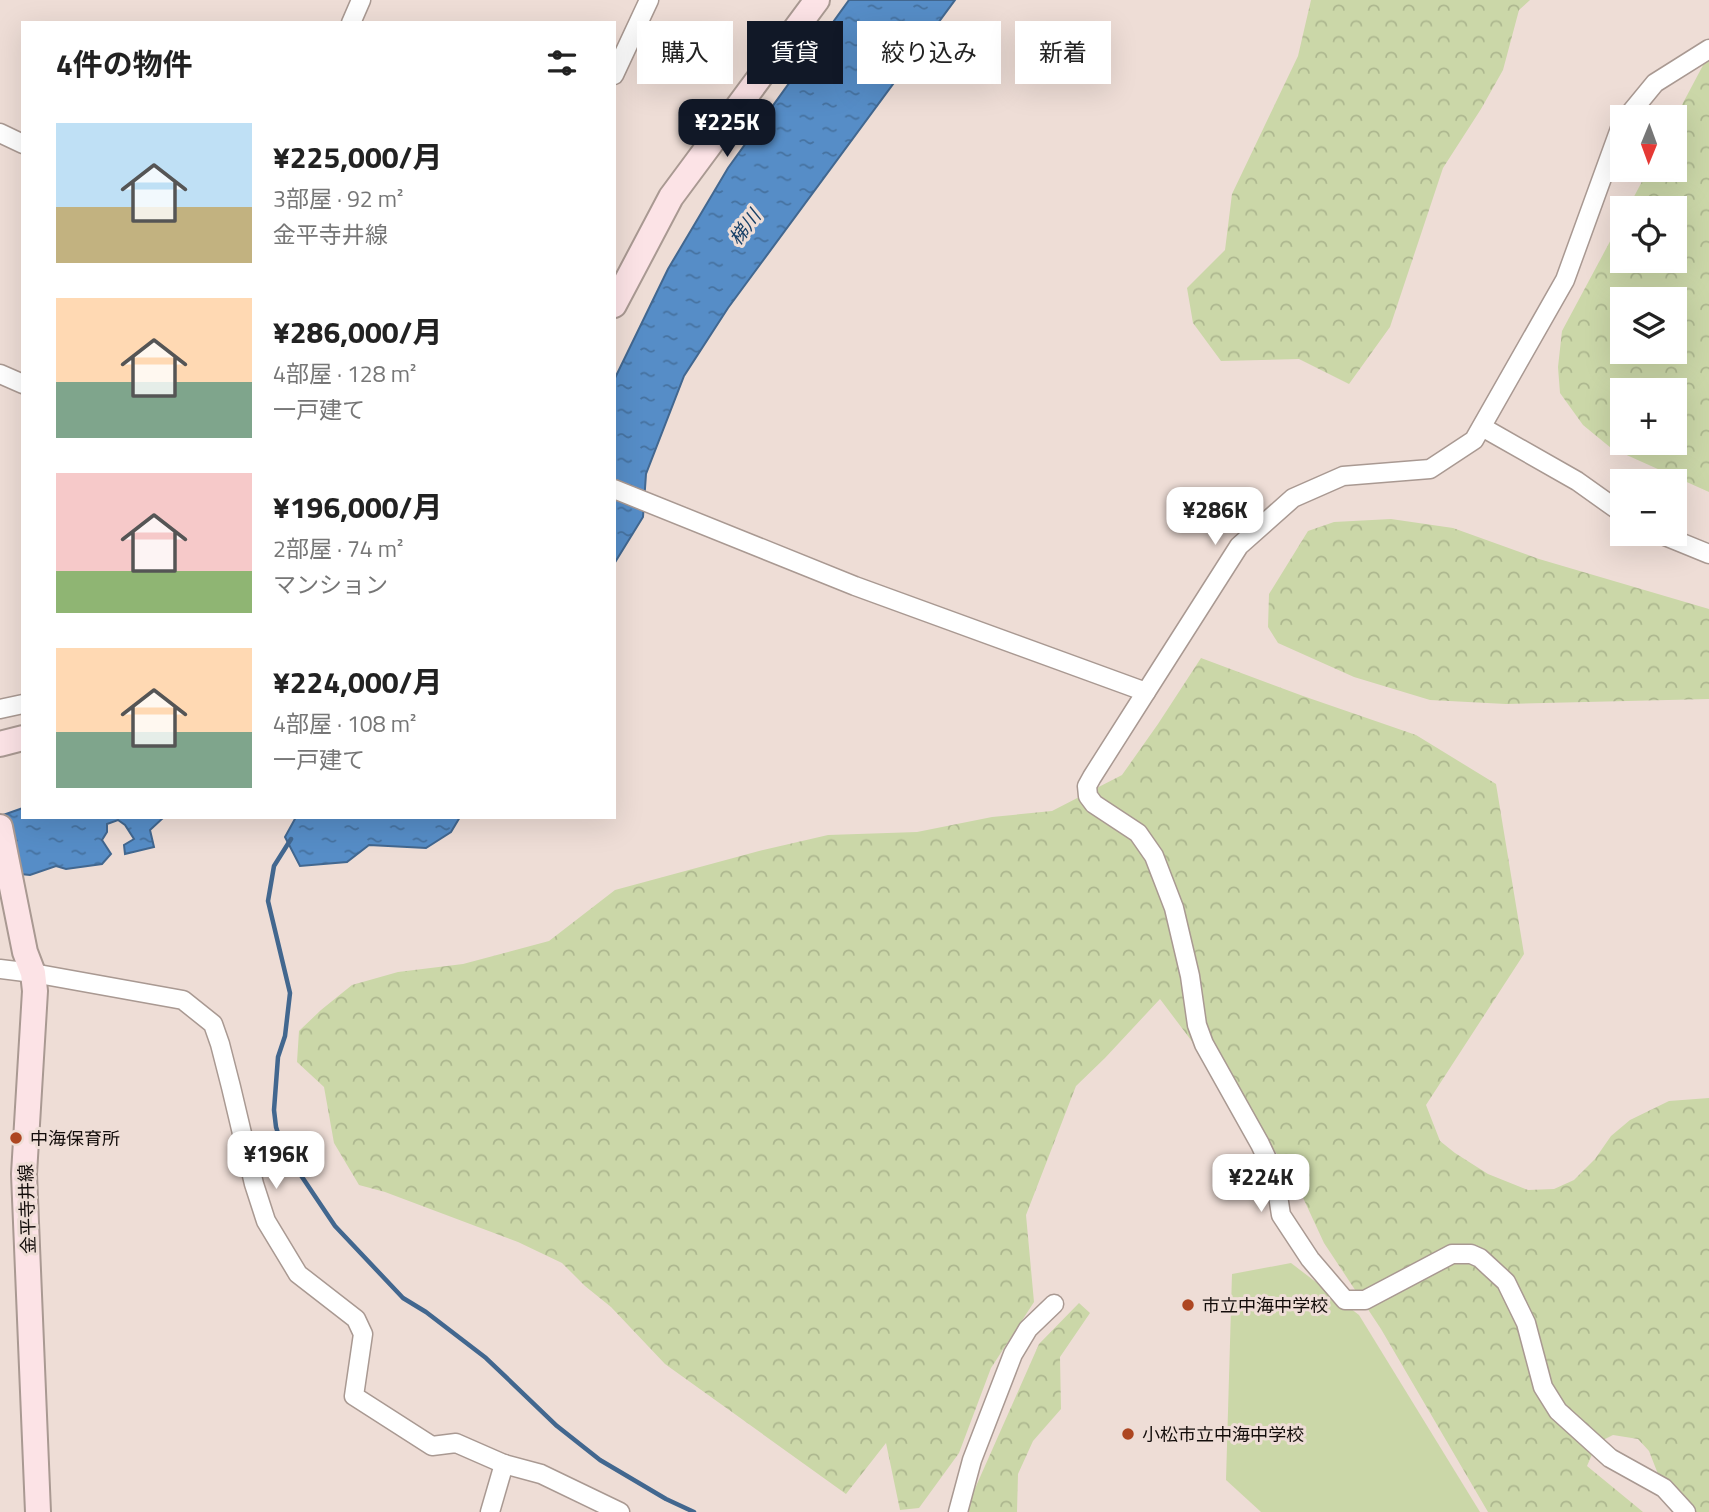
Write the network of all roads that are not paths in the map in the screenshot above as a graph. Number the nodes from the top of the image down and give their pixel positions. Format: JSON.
{"nodes":[{"id":1,"x":361,"y":0,"type":"edge"},
{"id":2,"x":649,"y":0,"type":"edge"},
{"id":3,"x":817,"y":0,"type":"edge"},
{"id":4,"x":352,"y":21,"type":"edge"},
{"id":5,"x":1709,"y":49,"type":"edge"},
{"id":6,"x":616,"y":71,"type":"edge"},
{"id":7,"x":1637,"y":105,"type":"edge"},
{"id":8,"x":0,"y":133,"type":"edge"},
{"id":9,"x":21,"y":143,"type":"edge"},
{"id":10,"x":1610,"y":155,"type":"edge"},
{"id":11,"x":616,"y":301,"type":"edge"},
{"id":12,"x":0,"y":374,"type":"edge"},
{"id":13,"x":21,"y":383,"type":"edge"},
{"id":14,"x":1482,"y":427,"type":"junction"},
{"id":15,"x":616,"y":490,"type":"edge"},
{"id":16,"x":1610,"y":504,"type":"edge"},
{"id":17,"x":1687,"y":545,"type":"edge"},
{"id":18,"x":1709,"y":554,"type":"edge"},
{"id":19,"x":1146,"y":692,"type":"junction"},
{"id":20,"x":21,"y":704,"type":"edge"},
{"id":21,"x":0,"y":709,"type":"edge"},
{"id":22,"x":21,"y":739,"type":"edge"},
{"id":23,"x":0,"y":744,"type":"edge"},
{"id":24,"x":0,"y":827,"type":"edge"},
{"id":25,"x":29,"y":963,"type":"junction"},
{"id":26,"x":0,"y":969,"type":"edge"},
{"id":27,"x":1054,"y":1304,"type":"dead end"},
{"id":28,"x":504,"y":1464,"type":"junction"},
{"id":29,"x":38,"y":1512,"type":"edge"},
{"id":30,"x":490,"y":1512,"type":"edge"},
{"id":31,"x":620,"y":1512,"type":"edge"},
{"id":32,"x":958,"y":1512,"type":"edge"},
{"id":33,"x":1686,"y":1512,"type":"edge"}],
"edges":[{"from":1,"to":4,"type":"street"},
{"from":2,"to":6,"type":"street"},
{"from":3,"to":11,"type":"main road"},
{"from":5,"to":7,"type":"street"},
{"from":8,"to":9,"type":"street"},
{"from":10,"to":14,"type":"street"},
{"from":12,"to":13,"type":"street"},
{"from":14,"to":16,"type":"street"},
{"from":14,"to":19,"type":"street"},
{"from":15,"to":19,"type":"street"},
{"from":17,"to":18,"type":"street"},
{"from":19,"to":33,"type":"street"},
{"from":20,"to":21,"type":"street"},
{"from":22,"to":23,"type":"main road"},
{"from":24,"to":25,"type":"main road","name":"金平寺井線"},
{"from":25,"to":26,"type":"street"},
{"from":25,"to":28,"type":"street"},
{"from":25,"to":29,"type":"main road","name":"金平寺井線"},
{"from":27,"to":32,"type":"street"},
{"from":28,"to":30,"type":"street"},
{"from":28,"to":31,"type":"street"}]}
